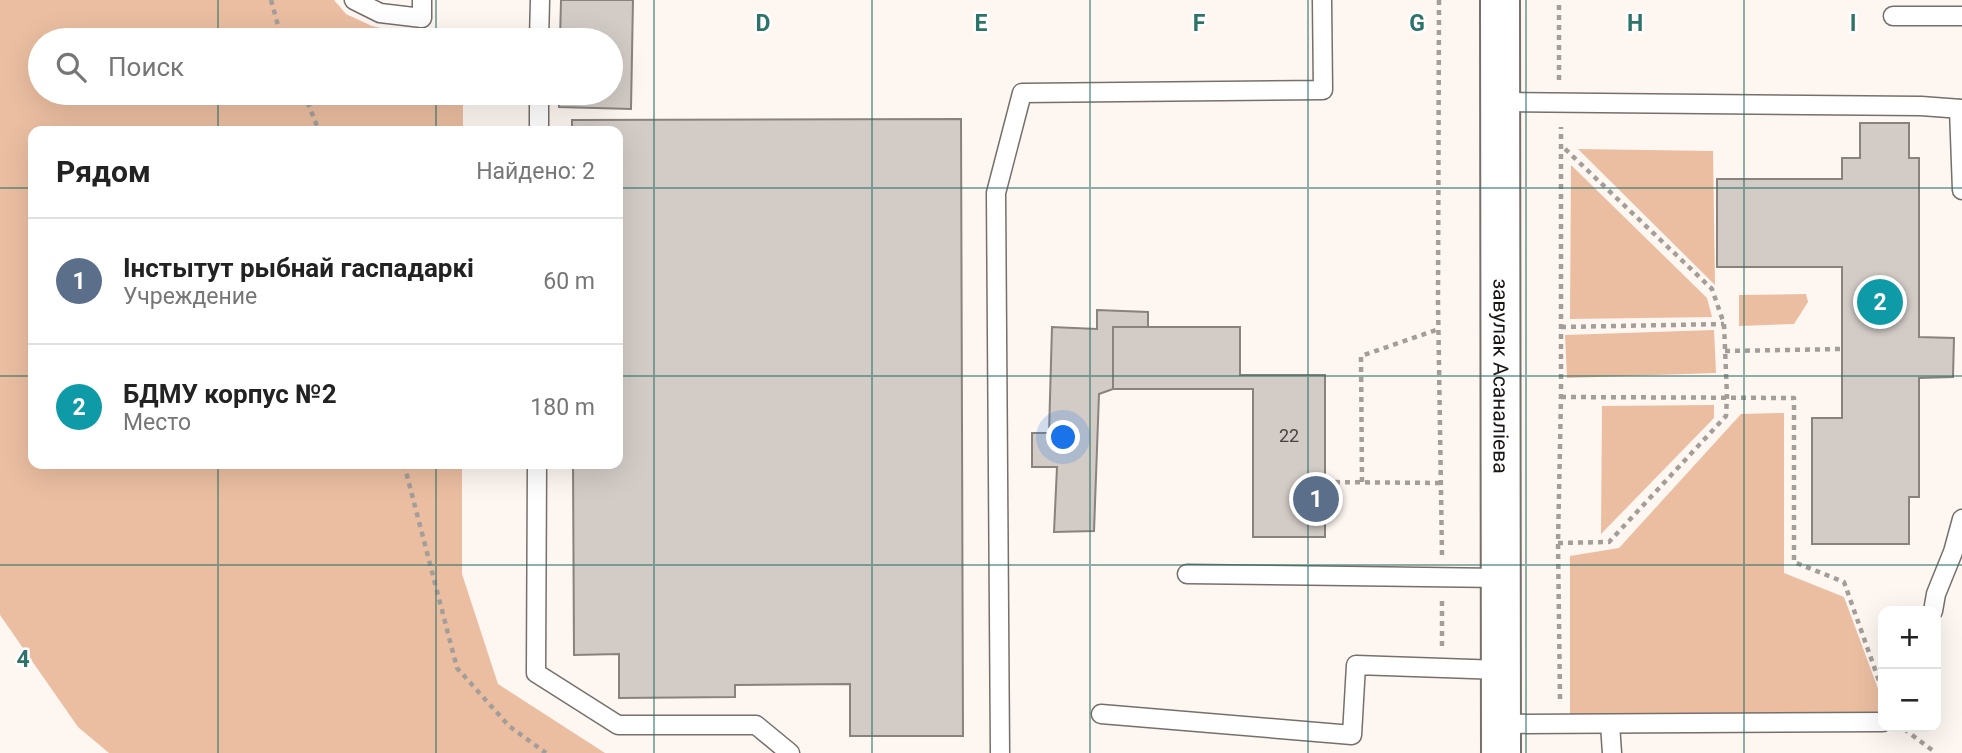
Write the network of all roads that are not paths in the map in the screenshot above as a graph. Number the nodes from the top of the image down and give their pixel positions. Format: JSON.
{"nodes":[{"id":1,"x":354,"y":0,"type":"edge"},
{"id":2,"x":422,"y":0,"type":"edge"},
{"id":3,"x":540,"y":0,"type":"edge"},
{"id":4,"x":1322,"y":0,"type":"edge"},
{"id":5,"x":1500,"y":0,"type":"edge"},
{"id":6,"x":1893,"y":16,"type":"dead end"},
{"id":7,"x":1962,"y":16,"type":"edge"},
{"id":8,"x":539,"y":28,"type":"edge"},
{"id":9,"x":1500,"y":102,"type":"junction"},
{"id":10,"x":539,"y":105,"type":"edge"},
{"id":11,"x":1960,"y":109,"type":"edge"},
{"id":12,"x":539,"y":126,"type":"edge"},
{"id":13,"x":1962,"y":190,"type":"edge"},
{"id":14,"x":537,"y":469,"type":"edge"},
{"id":15,"x":1962,"y":519,"type":"edge"},
{"id":16,"x":1187,"y":574,"type":"dead end"},
{"id":17,"x":1501,"y":578,"type":"junction"},
{"id":18,"x":1934,"y":606,"type":"edge"},
{"id":19,"x":1501,"y":670,"type":"junction"},
{"id":20,"x":1101,"y":714,"type":"dead end"},
{"id":21,"x":1878,"y":722,"type":"edge"},
{"id":22,"x":1610,"y":724,"type":"junction"},
{"id":23,"x":1501,"y":739,"type":"edge"},
{"id":24,"x":790,"y":753,"type":"edge"},
{"id":25,"x":1000,"y":753,"type":"edge"},
{"id":26,"x":1612,"y":753,"type":"edge"}],
"edges":[{"from":1,"to":2,"type":"lane"},
{"from":3,"to":8,"type":"lane"},
{"from":4,"to":25,"type":"lane"},
{"from":5,"to":9,"type":"street","name":"завулак Асаналіева"},
{"from":6,"to":7,"type":"lane"},
{"from":9,"to":11,"type":"lane"},
{"from":9,"to":17,"type":"street","name":"завулак Асаналіева"},
{"from":10,"to":12,"type":"lane"},
{"from":11,"to":13,"type":"lane"},
{"from":14,"to":24,"type":"lane"},
{"from":15,"to":18,"type":"lane"},
{"from":16,"to":17,"type":"lane"},
{"from":17,"to":19,"type":"street","name":"завулак Асаналіева"},
{"from":19,"to":20,"type":"lane"},
{"from":19,"to":23,"type":"street","name":"завулак Асаналіева"},
{"from":21,"to":22,"type":"lane"},
{"from":22,"to":23,"type":"lane"},
{"from":22,"to":26,"type":"lane"}]}
